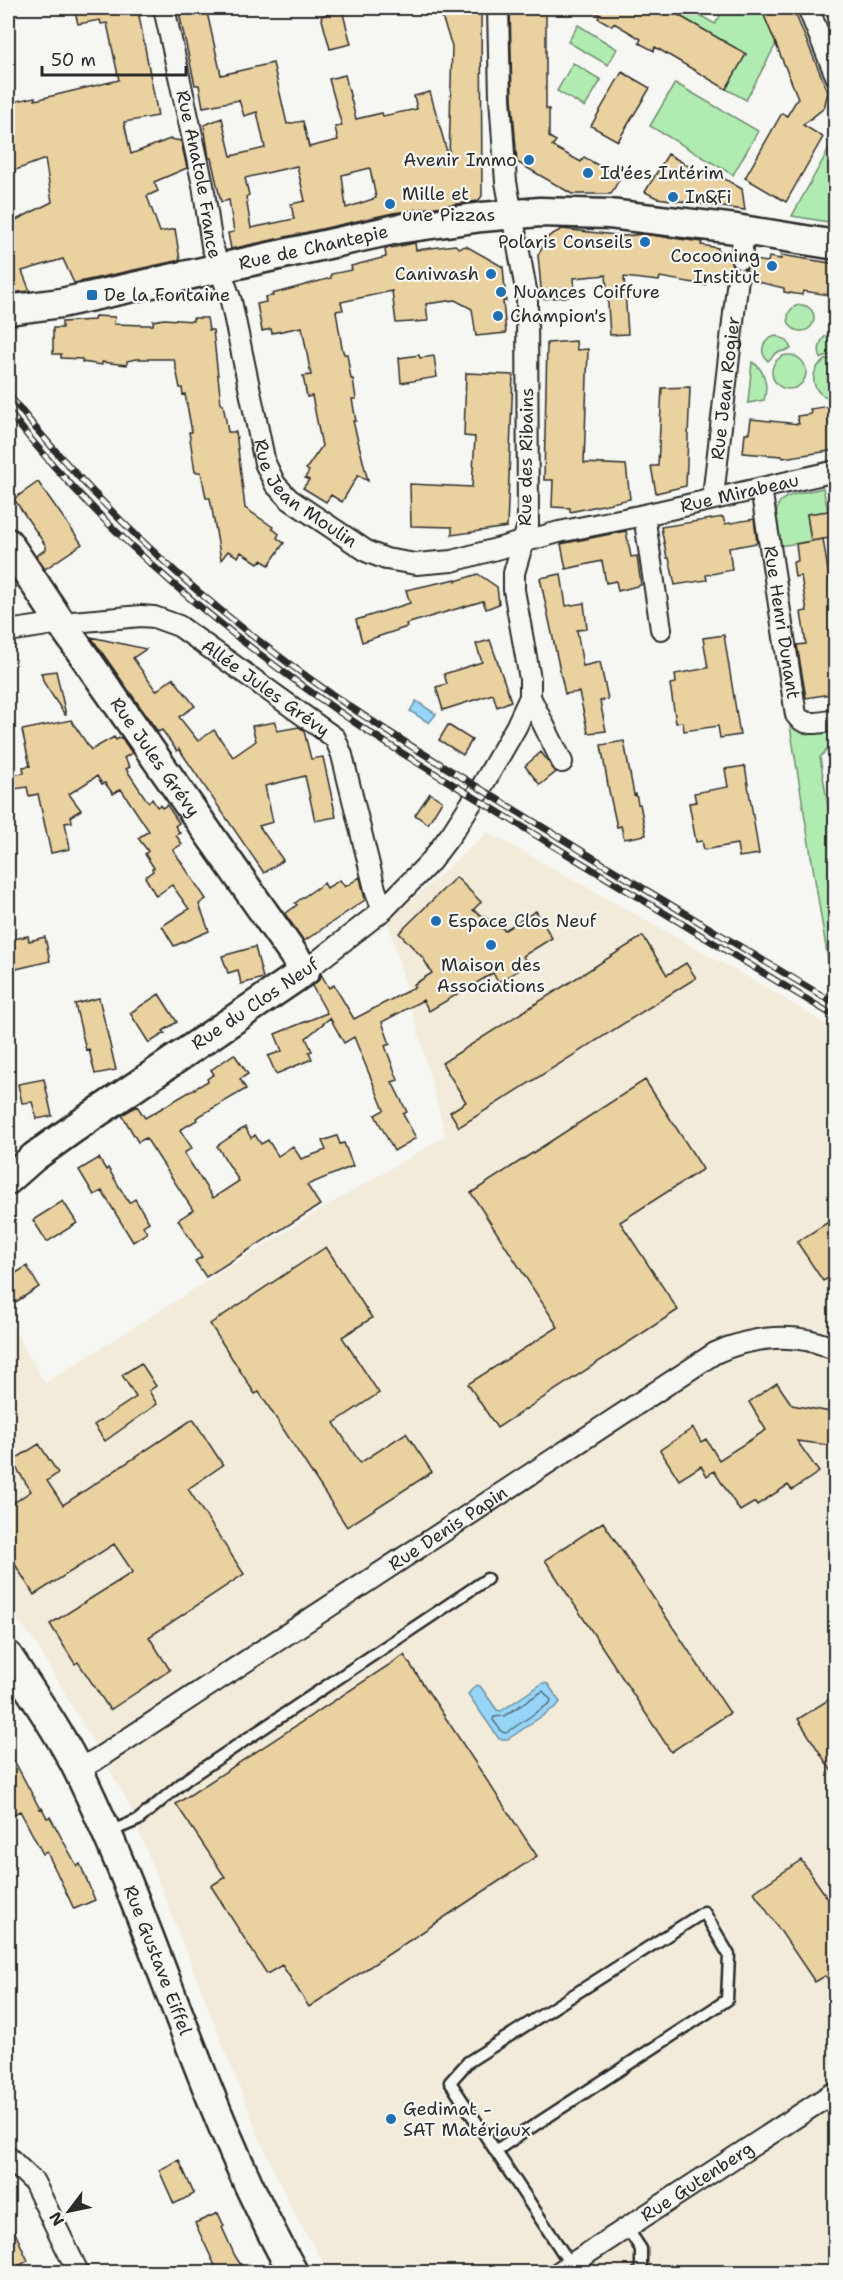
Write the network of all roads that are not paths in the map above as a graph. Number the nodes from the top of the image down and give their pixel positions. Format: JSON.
{"nodes":[{"id":1,"x":164,"y":8,"type":"edge"},
{"id":2,"x":498,"y":8,"type":"edge"},
{"id":3,"x":808,"y":8,"type":"edge"},
{"id":4,"x":836,"y":76,"type":"edge"},
{"id":5,"x":512,"y":216,"type":"junction"},
{"id":6,"x":836,"y":244,"type":"edge"},
{"id":7,"x":219,"y":268,"type":"junction"},
{"id":8,"x":738,"y":278,"type":"dead end"},
{"id":9,"x":8,"y":310,"type":"edge"},
{"id":10,"x":836,"y":471,"type":"edge"},
{"id":11,"x":761,"y":488,"type":"junction"},
{"id":12,"x":717,"y":498,"type":"junction"},
{"id":13,"x":644,"y":515,"type":"junction"},
{"id":14,"x":8,"y":543,"type":"edge"},
{"id":15,"x":523,"y":543,"type":"junction"},
{"id":16,"x":61,"y":623,"type":"junction"},
{"id":17,"x":661,"y":629,"type":"dead end"},
{"id":18,"x":8,"y":631,"type":"edge"},
{"id":19,"x":530,"y":697,"type":"junction"},
{"id":20,"x":836,"y":720,"type":"edge"},
{"id":21,"x":562,"y":762,"type":"dead end"},
{"id":22,"x":475,"y":798,"type":"joint"},
{"id":23,"x":383,"y":910,"type":"junction"},
{"id":24,"x":305,"y":970,"type":"junction"},
{"id":25,"x":8,"y":1180,"type":"edge"},
{"id":26,"x":836,"y":1350,"type":"edge"},
{"id":27,"x":487,"y":1579,"type":"dead end"},
{"id":28,"x":8,"y":1656,"type":"edge"},
{"id":29,"x":78,"y":1770,"type":"junction"},
{"id":30,"x":107,"y":1833,"type":"junction"},
{"id":31,"x":836,"y":2091,"type":"edge"},
{"id":32,"x":495,"y":2151,"type":"junction"},
{"id":33,"x":8,"y":2157,"type":"edge"},
{"id":34,"x":627,"y":2228,"type":"junction"},
{"id":35,"x":565,"y":2269,"type":"edge"},
{"id":36,"x":78,"y":2272,"type":"edge"},
{"id":37,"x":293,"y":2272,"type":"edge"},
{"id":38,"x":638,"y":2272,"type":"edge"}],
"edges":[{"from":1,"to":7,"type":"street","name":"Rue Anatole France"},
{"from":2,"to":5,"type":"street","name":"Rue des Ribains"},
{"from":3,"to":4,"type":"street"},
{"from":5,"to":6,"type":"street","name":"Rue de Chantepie"},
{"from":5,"to":7,"type":"street","name":"Rue de Chantepie"},
{"from":5,"to":15,"type":"street","name":"Rue des Ribains"},
{"from":7,"to":9,"type":"street","name":"Rue de Chantepie"},
{"from":7,"to":15,"type":"street","name":"Rue Jean Moulin"},
{"from":8,"to":12,"type":"street","name":"Rue Jean Rogier"},
{"from":10,"to":11,"type":"street","name":"Rue Mirabeau"},
{"from":11,"to":12,"type":"street","name":"Rue Mirabeau"},
{"from":11,"to":20,"type":"street","name":"Rue Henri Dunant"},
{"from":12,"to":13,"type":"street","name":"Rue Mirabeau"},
{"from":13,"to":15,"type":"street","name":"Rue Mirabeau"},
{"from":13,"to":17,"type":"street"},
{"from":14,"to":16,"type":"street","name":"Rue Jules Grévy"},
{"from":15,"to":19,"type":"street","name":"Rue des Ribains"},
{"from":16,"to":18,"type":"street","name":"Allée Jules Grévy"},
{"from":16,"to":23,"type":"street","name":"Allée Jules Grévy"},
{"from":16,"to":24,"type":"street","name":"Rue Jules Grévy"},
{"from":19,"to":21,"type":"street","name":"Rue des Ribains"},
{"from":19,"to":22,"type":"street","name":"Rue des Ribains"},
{"from":22,"to":23,"type":"street","name":"Rue du Clos Neuf"},
{"from":23,"to":24,"type":"street","name":"Rue du Clos Neuf"},
{"from":24,"to":25,"type":"street","name":"Rue du Clos Neuf"},
{"from":26,"to":29,"type":"street","name":"Rue Denis Papin"},
{"from":27,"to":30,"type":"lane"},
{"from":28,"to":29,"type":"street","name":"Rue Gustave Eiffel"},
{"from":29,"to":30,"type":"street","name":"Rue Gustave Eiffel"},
{"from":30,"to":37,"type":"street","name":"Rue Gustave Eiffel"},
{"from":31,"to":34,"type":"street","name":"Rue Gutenberg"},
{"from":32,"to":32,"type":"lane"},
{"from":32,"to":35,"type":"lane"},
{"from":33,"to":36,"type":"street"},
{"from":34,"to":35,"type":"street","name":"Rue Gutenberg"},
{"from":34,"to":38,"type":"lane"}]}
